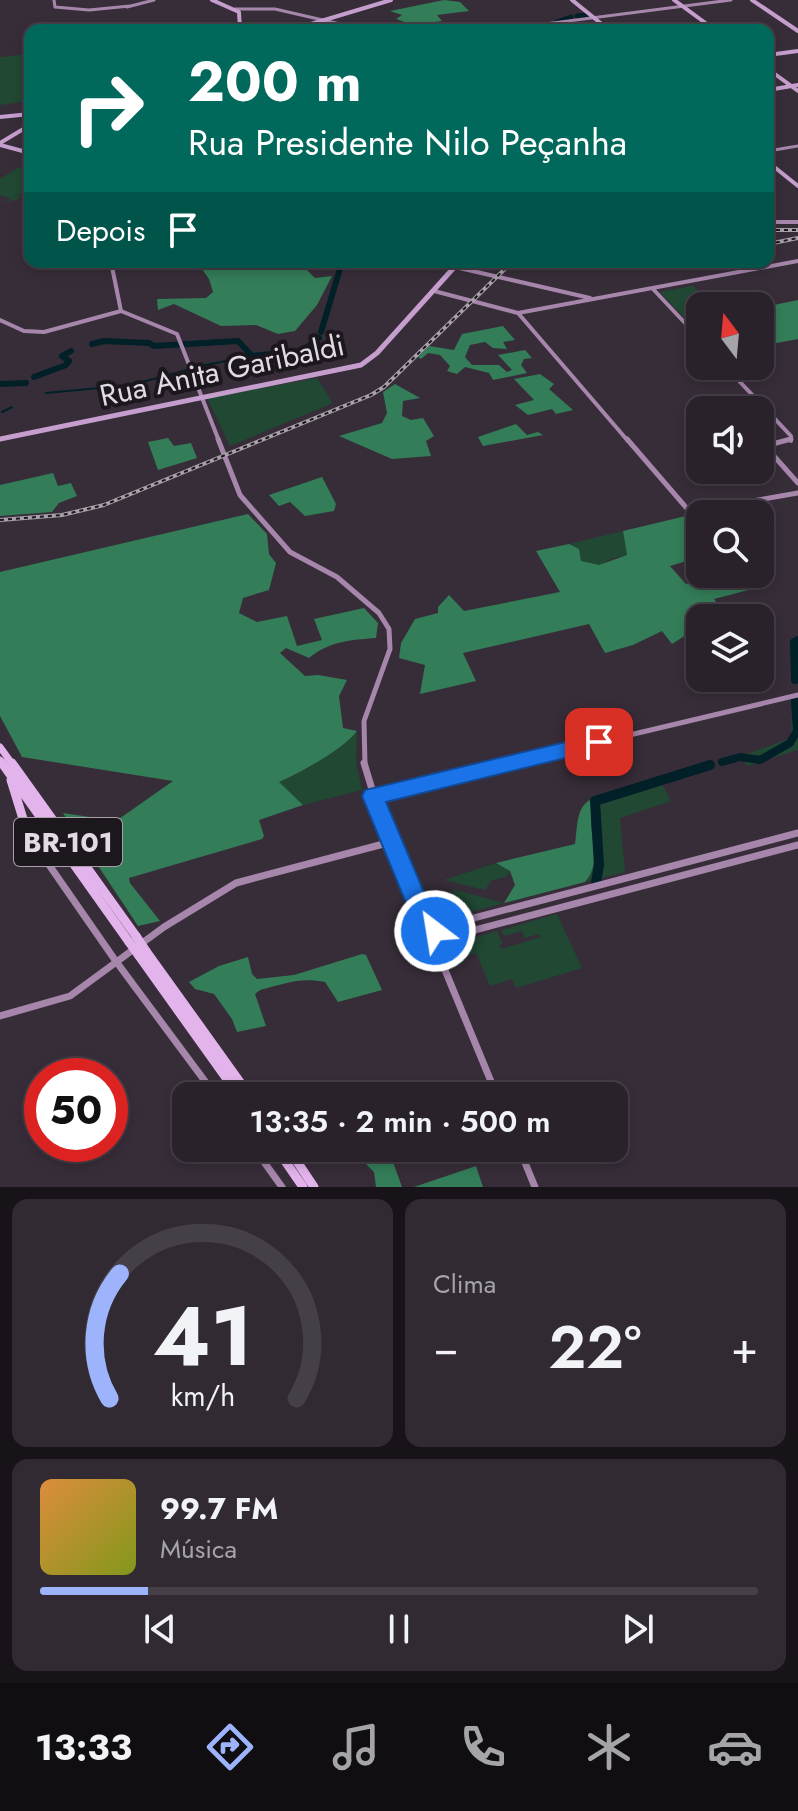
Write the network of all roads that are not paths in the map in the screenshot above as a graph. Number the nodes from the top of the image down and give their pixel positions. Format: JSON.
{"nodes":[{"id":1,"x":54,"y":0,"type":"edge"},
{"id":2,"x":154,"y":0,"type":"edge"},
{"id":3,"x":212,"y":0,"type":"edge"},
{"id":4,"x":391,"y":0,"type":"edge"},
{"id":5,"x":572,"y":0,"type":"edge"},
{"id":6,"x":674,"y":0,"type":"edge"},
{"id":7,"x":731,"y":0,"type":"edge"},
{"id":8,"x":753,"y":0,"type":"edge"},
{"id":9,"x":682,"y":6,"type":"junction"},
{"id":10,"x":235,"y":9,"type":"junction"},
{"id":11,"x":594,"y":18,"type":"junction"},
{"id":12,"x":324,"y":20,"type":"junction"},
{"id":13,"x":240,"y":24,"type":"edge"},
{"id":14,"x":311,"y":24,"type":"edge"},
{"id":15,"x":341,"y":24,"type":"edge"},
{"id":16,"x":546,"y":24,"type":"edge"},
{"id":17,"x":602,"y":24,"type":"edge"},
{"id":18,"x":707,"y":24,"type":"edge"},
{"id":19,"x":798,"y":30,"type":"edge"},
{"id":20,"x":798,"y":51,"type":"edge"},
{"id":21,"x":774,"y":54,"type":"edge"},
{"id":22,"x":774,"y":73,"type":"edge"},
{"id":23,"x":792,"y":86,"type":"junction"},
{"id":24,"x":798,"y":88,"type":"edge"},
{"id":25,"x":774,"y":89,"type":"edge"},
{"id":26,"x":24,"y":115,"type":"edge"},
{"id":27,"x":0,"y":117,"type":"edge"},
{"id":28,"x":24,"y":129,"type":"edge"},
{"id":29,"x":0,"y":144,"type":"edge"},
{"id":30,"x":798,"y":146,"type":"edge"},
{"id":31,"x":774,"y":150,"type":"edge"},
{"id":32,"x":24,"y":151,"type":"edge"},
{"id":33,"x":774,"y":167,"type":"edge"},
{"id":34,"x":798,"y":186,"type":"edge"},
{"id":35,"x":774,"y":222,"type":"edge"},
{"id":36,"x":798,"y":222,"type":"edge"},
{"id":37,"x":798,"y":261,"type":"edge"},
{"id":38,"x":774,"y":265,"type":"edge"},
{"id":39,"x":112,"y":268,"type":"edge"},
{"id":40,"x":454,"y":268,"type":"edge"},
{"id":41,"x":471,"y":268,"type":"edge"},
{"id":42,"x":760,"y":268,"type":"edge"},
{"id":43,"x":652,"y":288,"type":"junction"},
{"id":44,"x":434,"y":291,"type":"junction"},
{"id":45,"x":580,"y":299,"type":"junction"},
{"id":46,"x":510,"y":309,"type":"junction"},
{"id":47,"x":121,"y":311,"type":"junction"},
{"id":48,"x":528,"y":311,"type":"junction"},
{"id":49,"x":518,"y":313,"type":"junction"},
{"id":50,"x":0,"y":320,"type":"edge"},
{"id":51,"x":686,"y":324,"type":"edge"},
{"id":52,"x":738,"y":380,"type":"edge"},
{"id":53,"x":201,"y":396,"type":"junction"},
{"id":54,"x":0,"y":439,"type":"edge"},
{"id":55,"x":798,"y":483,"type":"edge"},
{"id":56,"x":798,"y":493,"type":"edge"},
{"id":57,"x":796,"y":696,"type":"edge"},
{"id":58,"x":0,"y":747,"type":"edge"},
{"id":59,"x":0,"y":760,"type":"edge"},
{"id":60,"x":7,"y":770,"type":"junction"},
{"id":61,"x":373,"y":796,"type":"junction"},
{"id":62,"x":798,"y":833,"type":"edge"},
{"id":63,"x":28,"y":835,"type":"joint"},
{"id":64,"x":392,"y":842,"type":"junction"},
{"id":65,"x":798,"y":845,"type":"edge"},
{"id":66,"x":703,"y":858,"type":"junction"},
{"id":67,"x":709,"y":868,"type":"junction"},
{"id":68,"x":428,"y":930,"type":"junction"},
{"id":69,"x":132,"y":939,"type":"junction"},
{"id":70,"x":433,"y":941,"type":"junction"},
{"id":71,"x":143,"y":953,"type":"junction"},
{"id":72,"x":115,"y":960,"type":"junction"},
{"id":73,"x":0,"y":1016,"type":"edge"},
{"id":74,"x":206,"y":1082,"type":"edge"},
{"id":75,"x":230,"y":1082,"type":"edge"},
{"id":76,"x":240,"y":1082,"type":"edge"},
{"id":77,"x":491,"y":1082,"type":"edge"},
{"id":78,"x":264,"y":1162,"type":"edge"},
{"id":79,"x":286,"y":1162,"type":"edge"},
{"id":80,"x":297,"y":1162,"type":"edge"},
{"id":81,"x":525,"y":1162,"type":"edge"},
{"id":82,"x":282,"y":1187,"type":"edge"},
{"id":83,"x":303,"y":1187,"type":"edge"},
{"id":84,"x":314,"y":1187,"type":"edge"},
{"id":85,"x":535,"y":1187,"type":"edge"}],
"edges":[{"from":1,"to":2,"type":"street"},
{"from":3,"to":10,"type":"main road"},
{"from":4,"to":12,"type":"main road"},
{"from":5,"to":11,"type":"main road"},
{"from":6,"to":9,"type":"main road"},
{"from":7,"to":9,"type":"street"},
{"from":8,"to":19,"type":"main road"},
{"from":9,"to":11,"type":"street"},
{"from":9,"to":18,"type":"main road"},
{"from":10,"to":12,"type":"street"},
{"from":10,"to":13,"type":"main road"},
{"from":11,"to":16,"type":"street"},
{"from":11,"to":17,"type":"main road"},
{"from":12,"to":14,"type":"main road"},
{"from":12,"to":15,"type":"street"},
{"from":20,"to":21,"type":"main road"},
{"from":22,"to":23,"type":"main road"},
{"from":23,"to":24,"type":"main road"},
{"from":23,"to":25,"type":"main road"},
{"from":26,"to":27,"type":"main road"},
{"from":28,"to":29,"type":"main road"},
{"from":29,"to":32,"type":"main road"},
{"from":30,"to":31,"type":"street"},
{"from":33,"to":34,"type":"main road"},
{"from":35,"to":36,"type":"street"},
{"from":37,"to":38,"type":"street"},
{"from":39,"to":47,"type":"street"},
{"from":40,"to":44,"type":"main road","name":"Rua Anita Garibaldi"},
{"from":41,"to":45,"type":"street"},
{"from":42,"to":43,"type":"street"},
{"from":43,"to":45,"type":"street"},
{"from":43,"to":51,"type":"street"},
{"from":44,"to":46,"type":"street"},
{"from":44,"to":53,"type":"main road","name":"Rua Anita Garibaldi"},
{"from":45,"to":48,"type":"street"},
{"from":46,"to":48,"type":"street"},
{"from":46,"to":49,"type":"street"},
{"from":47,"to":50,"type":"street"},
{"from":47,"to":53,"type":"street"},
{"from":48,"to":49,"type":"street"},
{"from":49,"to":56,"type":"street"},
{"from":52,"to":55,"type":"street"},
{"from":53,"to":54,"type":"main road","name":"Rua Anita Garibaldi"},
{"from":53,"to":61,"type":"street"},
{"from":57,"to":61,"type":"street"},
{"from":58,"to":69,"type":"highway","number":"BR-101"},
{"from":59,"to":60,"type":"highway","number":"BR-101"},
{"from":60,"to":63,"type":"highway"},
{"from":60,"to":69,"type":"highway","number":"BR-101"},
{"from":61,"to":64,"type":"street"},
{"from":62,"to":66,"type":"street"},
{"from":63,"to":72,"type":"street"},
{"from":64,"to":68,"type":"street"},
{"from":64,"to":72,"type":"street"},
{"from":65,"to":67,"type":"street"},
{"from":66,"to":67,"type":"street"},
{"from":66,"to":68,"type":"street"},
{"from":67,"to":70,"type":"street"},
{"from":68,"to":70,"type":"street"},
{"from":69,"to":71,"type":"highway","number":"BR-101","bridge":true},
{"from":70,"to":77,"type":"street"},
{"from":71,"to":75,"type":"highway","number":"BR-101"},
{"from":71,"to":76,"type":"highway","number":"BR-101"},
{"from":72,"to":73,"type":"street"},
{"from":72,"to":74,"type":"street"},
{"from":78,"to":82,"type":"street"},
{"from":79,"to":83,"type":"highway"},
{"from":80,"to":84,"type":"highway"},
{"from":81,"to":85,"type":"street"}]}
